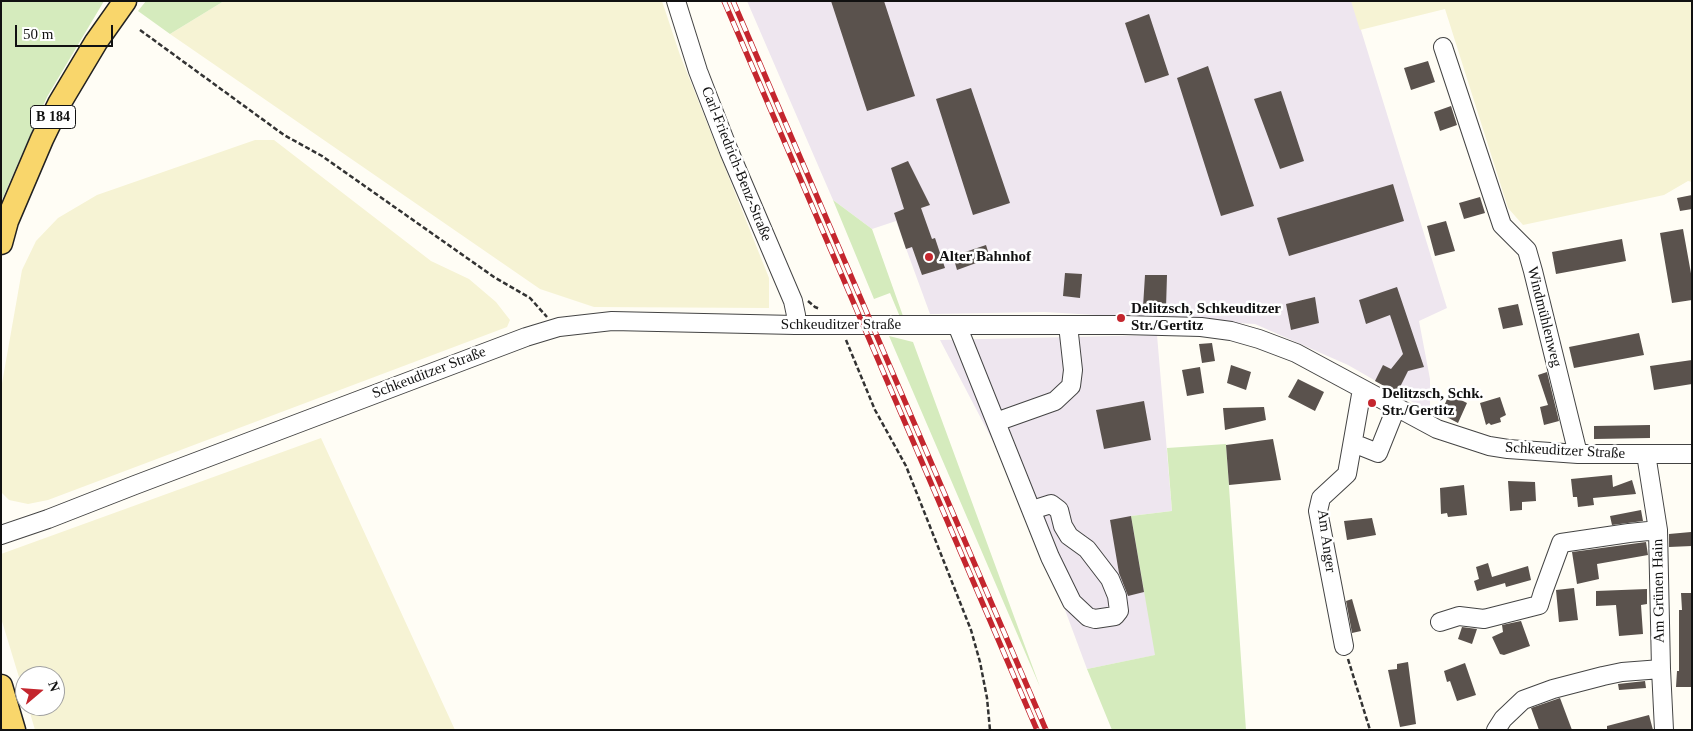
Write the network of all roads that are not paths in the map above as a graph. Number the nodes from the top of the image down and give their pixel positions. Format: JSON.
{"nodes":[{"id":1,"x":125,"y":1,"type":"edge"},
{"id":2,"x":676,"y":1,"type":"edge"},
{"id":3,"x":1443,"y":47,"type":"dead end"},
{"id":4,"x":1,"y":243,"type":"edge"},
{"id":5,"x":795,"y":325,"type":"junction"},
{"id":6,"x":956,"y":325,"type":"junction"},
{"id":7,"x":1068,"y":325,"type":"junction"},
{"id":8,"x":1362,"y":389,"type":"junction"},
{"id":9,"x":1396,"y":408,"type":"junction"},
{"id":10,"x":996,"y":422,"type":"junction"},
{"id":11,"x":1353,"y":443,"type":"junction"},
{"id":12,"x":1578,"y":454,"type":"junction"},
{"id":13,"x":1646,"y":454,"type":"junction"},
{"id":14,"x":1692,"y":454,"type":"edge"},
{"id":15,"x":1032,"y":510,"type":"junction"},
{"id":16,"x":1658,"y":530,"type":"junction"},
{"id":17,"x":1,"y":535,"type":"edge"},
{"id":18,"x":1440,"y":622,"type":"dead end"},
{"id":19,"x":1344,"y":646,"type":"road end"},
{"id":20,"x":1661,"y":669,"type":"junction"},
{"id":21,"x":1,"y":686,"type":"edge"},
{"id":22,"x":14,"y":730,"type":"edge"},
{"id":23,"x":1496,"y":730,"type":"edge"},
{"id":24,"x":1664,"y":730,"type":"edge"}],
"edges":[{"from":1,"to":4,"type":"main road","number":"B 184"},
{"from":2,"to":5,"type":"street","name":"Carl-Friedrich-Benz-Straße"},
{"from":3,"to":12,"type":"street","name":"Windmühlenweg"},
{"from":5,"to":6,"type":"street","name":"Schkeuditzer Straße"},
{"from":5,"to":17,"type":"street","name":"Schkeuditzer Straße"},
{"from":6,"to":7,"type":"street","name":"Schkeuditzer Straße"},
{"from":6,"to":10,"type":"street"},
{"from":7,"to":8,"type":"street","name":"Schkeuditzer Straße"},
{"from":7,"to":10,"type":"street"},
{"from":8,"to":9,"type":"street","name":"Schkeuditzer Straße"},
{"from":8,"to":11,"type":"street","name":"Am Anger"},
{"from":9,"to":11,"type":"street"},
{"from":9,"to":12,"type":"street","name":"Schkeuditzer Straße"},
{"from":10,"to":15,"type":"street"},
{"from":11,"to":19,"type":"street","name":"Am Anger"},
{"from":12,"to":13,"type":"street","name":"Schkeuditzer Straße"},
{"from":13,"to":14,"type":"street","name":"Schkeuditzer Straße"},
{"from":13,"to":16,"type":"street","name":"Am Grünen Hain"},
{"from":15,"to":15,"type":"street"},
{"from":16,"to":18,"type":"street"},
{"from":16,"to":20,"type":"street","name":"Am Grünen Hain"},
{"from":20,"to":23,"type":"street"},
{"from":20,"to":24,"type":"street","name":"Am Grünen Hain"},
{"from":21,"to":22,"type":"main road"}]}
